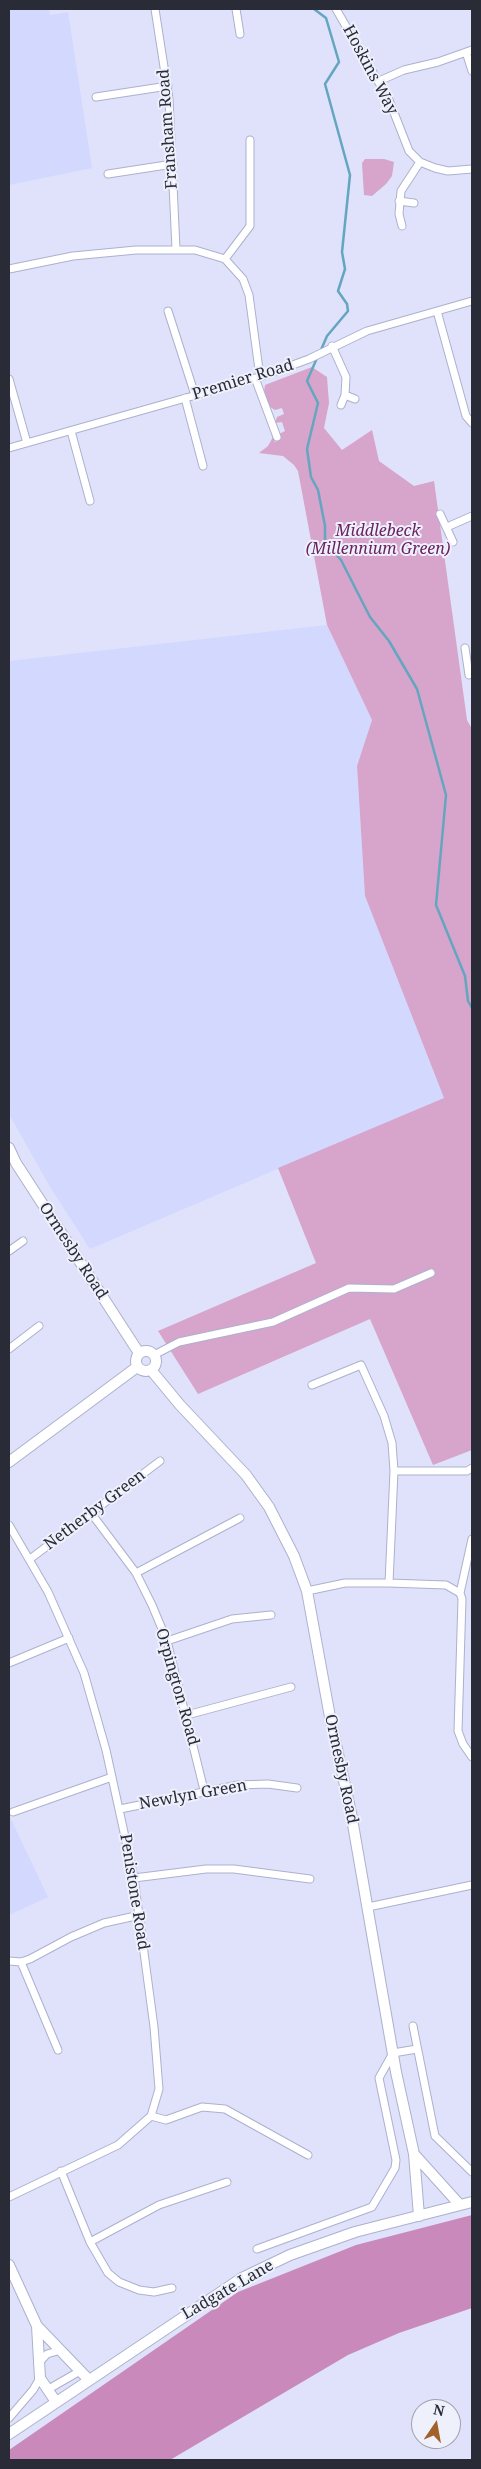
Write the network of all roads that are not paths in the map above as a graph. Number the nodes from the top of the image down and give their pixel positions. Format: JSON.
{"nodes":[{"id":1,"x":155,"y":9,"type":"edge"},
{"id":2,"x":236,"y":9,"type":"edge"},
{"id":3,"x":336,"y":9,"type":"edge"},
{"id":4,"x":240,"y":34,"type":"dead end"},
{"id":5,"x":469,"y":51,"type":"edge"},
{"id":6,"x":472,"y":71,"type":"edge"},
{"id":7,"x":379,"y":81,"type":"junction"},
{"id":8,"x":168,"y":86,"type":"junction"},
{"id":9,"x":96,"y":98,"type":"dead end"},
{"id":10,"x":250,"y":140,"type":"dead end"},
{"id":11,"x":420,"y":162,"type":"junction"},
{"id":12,"x":173,"y":164,"type":"junction"},
{"id":13,"x":472,"y":169,"type":"edge"},
{"id":14,"x":108,"y":174,"type":"dead end"},
{"id":15,"x":399,"y":201,"type":"junction"},
{"id":16,"x":414,"y":204,"type":"dead end"},
{"id":17,"x":402,"y":226,"type":"dead end"},
{"id":18,"x":176,"y":249,"type":"junction"},
{"id":19,"x":225,"y":259,"type":"junction"},
{"id":20,"x":9,"y":269,"type":"edge"},
{"id":21,"x":472,"y":301,"type":"edge"},
{"id":22,"x":168,"y":311,"type":"dead end"},
{"id":23,"x":437,"y":311,"type":"junction"},
{"id":24,"x":330,"y":348,"type":"junction"},
{"id":25,"x":258,"y":377,"type":"junction"},
{"id":26,"x":9,"y":380,"type":"edge"},
{"id":27,"x":195,"y":395,"type":"junction"},
{"id":28,"x":345,"y":395,"type":"junction"},
{"id":29,"x":185,"y":398,"type":"junction"},
{"id":30,"x":355,"y":399,"type":"dead end"},
{"id":31,"x":341,"y":405,"type":"dead end"},
{"id":32,"x":472,"y":423,"type":"edge"},
{"id":33,"x":71,"y":431,"type":"junction"},
{"id":34,"x":277,"y":437,"type":"dead end"},
{"id":35,"x":27,"y":443,"type":"junction"},
{"id":36,"x":9,"y":448,"type":"edge"},
{"id":37,"x":203,"y":466,"type":"dead end"},
{"id":38,"x":90,"y":501,"type":"dead end"},
{"id":39,"x":440,"y":514,"type":"dead end"},
{"id":40,"x":472,"y":516,"type":"edge"},
{"id":41,"x":447,"y":527,"type":"junction"},
{"id":42,"x":453,"y":542,"type":"dead end"},
{"id":43,"x":465,"y":648,"type":"dead end"},
{"id":44,"x":470,"y":662,"type":"edge"},
{"id":45,"x":469,"y":675,"type":"dead end"},
{"id":46,"x":9,"y":1148,"type":"edge"},
{"id":47,"x":23,"y":1241,"type":"dead end"},
{"id":48,"x":10,"y":1247,"type":"edge"},
{"id":49,"x":431,"y":1273,"type":"dead end"},
{"id":50,"x":39,"y":1326,"type":"dead end"},
{"id":51,"x":9,"y":1349,"type":"edge"},
{"id":52,"x":139,"y":1353,"type":"junction"},
{"id":53,"x":154,"y":1355,"type":"junction"},
{"id":54,"x":137,"y":1367,"type":"junction"},
{"id":55,"x":151,"y":1370,"type":"junction"},
{"id":56,"x":312,"y":1385,"type":"dead end"},
{"id":57,"x":9,"y":1462,"type":"edge"},
{"id":58,"x":160,"y":1462,"type":"dead end"},
{"id":59,"x":472,"y":1468,"type":"edge"},
{"id":60,"x":394,"y":1471,"type":"junction"},
{"id":61,"x":90,"y":1512,"type":"junction"},
{"id":62,"x":240,"y":1518,"type":"dead end"},
{"id":63,"x":9,"y":1525,"type":"edge"},
{"id":64,"x":472,"y":1539,"type":"edge"},
{"id":65,"x":30,"y":1559,"type":"junction"},
{"id":66,"x":136,"y":1573,"type":"junction"},
{"id":67,"x":389,"y":1583,"type":"junction"},
{"id":68,"x":307,"y":1592,"type":"junction"},
{"id":69,"x":460,"y":1593,"type":"junction"},
{"id":70,"x":271,"y":1615,"type":"dead end"},
{"id":71,"x":69,"y":1638,"type":"junction"},
{"id":72,"x":167,"y":1641,"type":"junction"},
{"id":73,"x":9,"y":1663,"type":"edge"},
{"id":74,"x":292,"y":1687,"type":"dead end"},
{"id":75,"x":187,"y":1715,"type":"junction"},
{"id":76,"x":472,"y":1758,"type":"edge"},
{"id":77,"x":112,"y":1777,"type":"junction"},
{"id":78,"x":297,"y":1788,"type":"dead end"},
{"id":79,"x":204,"y":1790,"type":"junction"},
{"id":80,"x":120,"y":1809,"type":"junction"},
{"id":81,"x":13,"y":1812,"type":"dead end"},
{"id":82,"x":134,"y":1878,"type":"junction"},
{"id":83,"x":310,"y":1879,"type":"dead end"},
{"id":84,"x":472,"y":1885,"type":"edge"},
{"id":85,"x":368,"y":1907,"type":"junction"},
{"id":86,"x":140,"y":1915,"type":"junction"},
{"id":87,"x":9,"y":1962,"type":"edge"},
{"id":88,"x":21,"y":1962,"type":"junction"},
{"id":89,"x":413,"y":2026,"type":"dead end"},
{"id":90,"x":417,"y":2049,"type":"junction"},
{"id":91,"x":58,"y":2050,"type":"dead end"},
{"id":92,"x":393,"y":2053,"type":"junction"},
{"id":93,"x":151,"y":2116,"type":"junction"},
{"id":94,"x":414,"y":2154,"type":"junction"},
{"id":95,"x":308,"y":2155,"type":"dead end"},
{"id":96,"x":61,"y":2171,"type":"junction"},
{"id":97,"x":472,"y":2172,"type":"edge"},
{"id":98,"x":227,"y":2182,"type":"dead end"},
{"id":99,"x":9,"y":2197,"type":"edge"},
{"id":100,"x":472,"y":2202,"type":"edge"},
{"id":101,"x":460,"y":2205,"type":"junction"},
{"id":102,"x":419,"y":2216,"type":"junction"},
{"id":103,"x":90,"y":2242,"type":"junction"},
{"id":104,"x":257,"y":2249,"type":"dead end"},
{"id":105,"x":9,"y":2265,"type":"edge"},
{"id":106,"x":172,"y":2288,"type":"dead end"},
{"id":107,"x":36,"y":2326,"type":"junction"},
{"id":108,"x":62,"y":2350,"type":"junction"},
{"id":109,"x":38,"y":2364,"type":"junction"},
{"id":110,"x":80,"y":2371,"type":"junction"},
{"id":111,"x":40,"y":2378,"type":"junction"},
{"id":112,"x":88,"y":2379,"type":"junction"},
{"id":113,"x":47,"y":2390,"type":"junction"},
{"id":114,"x":56,"y":2402,"type":"junction"},
{"id":115,"x":9,"y":2418,"type":"edge"},
{"id":116,"x":9,"y":2434,"type":"edge"}],
"edges":[{"from":1,"to":8,"type":"street","name":"Fransham Road"},
{"from":2,"to":4,"type":"street"},
{"from":3,"to":7,"type":"street","name":"Hoskins Way"},
{"from":5,"to":6,"type":"street"},
{"from":5,"to":7,"type":"street"},
{"from":7,"to":11,"type":"street","name":"Hoskins Way"},
{"from":8,"to":9,"type":"street"},
{"from":8,"to":12,"type":"street","name":"Fransham Road"},
{"from":10,"to":19,"type":"street"},
{"from":11,"to":13,"type":"street"},
{"from":11,"to":15,"type":"street"},
{"from":12,"to":14,"type":"street"},
{"from":12,"to":18,"type":"street","name":"Fransham Road"},
{"from":15,"to":16,"type":"street"},
{"from":15,"to":17,"type":"street"},
{"from":18,"to":19,"type":"street"},
{"from":18,"to":20,"type":"street"},
{"from":19,"to":25,"type":"street"},
{"from":21,"to":23,"type":"street","name":"Premier Road"},
{"from":22,"to":27,"type":"street"},
{"from":23,"to":24,"type":"street","name":"Premier Road"},
{"from":23,"to":32,"type":"street"},
{"from":24,"to":25,"type":"street","name":"Premier Road"},
{"from":24,"to":28,"type":"street"},
{"from":25,"to":27,"type":"street","name":"Premier Road"},
{"from":25,"to":34,"type":"street"},
{"from":26,"to":35,"type":"street"},
{"from":27,"to":29,"type":"street","name":"Premier Road"},
{"from":28,"to":30,"type":"street"},
{"from":28,"to":31,"type":"street"},
{"from":29,"to":33,"type":"street","name":"Premier Road"},
{"from":29,"to":37,"type":"street"},
{"from":33,"to":35,"type":"street","name":"Premier Road"},
{"from":33,"to":38,"type":"street"},
{"from":35,"to":36,"type":"street","name":"Premier Road"},
{"from":39,"to":41,"type":"street"},
{"from":40,"to":41,"type":"street"},
{"from":41,"to":42,"type":"street"},
{"from":43,"to":44,"type":"street"},
{"from":44,"to":45,"type":"street"},
{"from":46,"to":52,"type":"street","name":"Ormesby Road"},
{"from":47,"to":48,"type":"street"},
{"from":49,"to":53,"type":"street"},
{"from":50,"to":51,"type":"street"},
{"from":52,"to":53,"type":"street"},
{"from":52,"to":54,"type":"street"},
{"from":53,"to":55,"type":"street"},
{"from":54,"to":55,"type":"street"},
{"from":54,"to":57,"type":"street"},
{"from":55,"to":68,"type":"street","name":"Ormesby Road"},
{"from":56,"to":60,"type":"street"},
{"from":58,"to":61,"type":"street","name":"Netherby Green"},
{"from":59,"to":60,"type":"street"},
{"from":60,"to":67,"type":"street"},
{"from":61,"to":65,"type":"street","name":"Netherby Green"},
{"from":61,"to":66,"type":"street","name":"Orpington Road"},
{"from":62,"to":66,"type":"street"},
{"from":63,"to":65,"type":"street","name":"Penistone Road"},
{"from":64,"to":69,"type":"street"},
{"from":65,"to":71,"type":"street","name":"Penistone Road"},
{"from":66,"to":72,"type":"street","name":"Orpington Road"},
{"from":67,"to":68,"type":"street"},
{"from":67,"to":69,"type":"street"},
{"from":68,"to":85,"type":"street","name":"Ormesby Road"},
{"from":69,"to":76,"type":"street"},
{"from":70,"to":72,"type":"street"},
{"from":71,"to":73,"type":"street"},
{"from":71,"to":77,"type":"street","name":"Penistone Road"},
{"from":72,"to":75,"type":"street","name":"Orpington Road"},
{"from":74,"to":75,"type":"street"},
{"from":75,"to":79,"type":"street","name":"Orpington Road"},
{"from":77,"to":80,"type":"street","name":"Penistone Road"},
{"from":77,"to":81,"type":"street"},
{"from":78,"to":79,"type":"street","name":"Newlyn Green"},
{"from":79,"to":80,"type":"street","name":"Newlyn Green"},
{"from":80,"to":82,"type":"street","name":"Penistone Road"},
{"from":82,"to":83,"type":"street"},
{"from":82,"to":86,"type":"street","name":"Penistone Road"},
{"from":84,"to":85,"type":"street"},
{"from":85,"to":92,"type":"street","name":"Ormesby Road"},
{"from":86,"to":88,"type":"street"},
{"from":86,"to":93,"type":"street","name":"Penistone Road"},
{"from":87,"to":88,"type":"street"},
{"from":88,"to":91,"type":"street"},
{"from":89,"to":90,"type":"street"},
{"from":90,"to":92,"type":"street"},
{"from":90,"to":97,"type":"street"},
{"from":92,"to":94,"type":"street","name":"Ormesby Road"},
{"from":92,"to":104,"type":"street"},
{"from":93,"to":95,"type":"street"},
{"from":93,"to":96,"type":"street"},
{"from":94,"to":101,"type":"street"},
{"from":94,"to":102,"type":"street","name":"Ormesby Road"},
{"from":96,"to":99,"type":"street"},
{"from":96,"to":103,"type":"street"},
{"from":98,"to":103,"type":"street"},
{"from":100,"to":101,"type":"street","name":"Ladgate Lane"},
{"from":101,"to":102,"type":"street","name":"Ladgate Lane"},
{"from":102,"to":112,"type":"street","name":"Ladgate Lane"},
{"from":103,"to":106,"type":"street"},
{"from":105,"to":107,"type":"street"},
{"from":107,"to":108,"type":"street"},
{"from":107,"to":109,"type":"street"},
{"from":108,"to":109,"type":"street"},
{"from":108,"to":110,"type":"street"},
{"from":109,"to":111,"type":"street"},
{"from":110,"to":112,"type":"street"},
{"from":110,"to":113,"type":"street"},
{"from":111,"to":113,"type":"street"},
{"from":111,"to":115,"type":"street"},
{"from":112,"to":114,"type":"street","name":"Ladgate Lane"},
{"from":113,"to":114,"type":"street"},
{"from":114,"to":116,"type":"street","name":"Ladgate Lane"}]}
